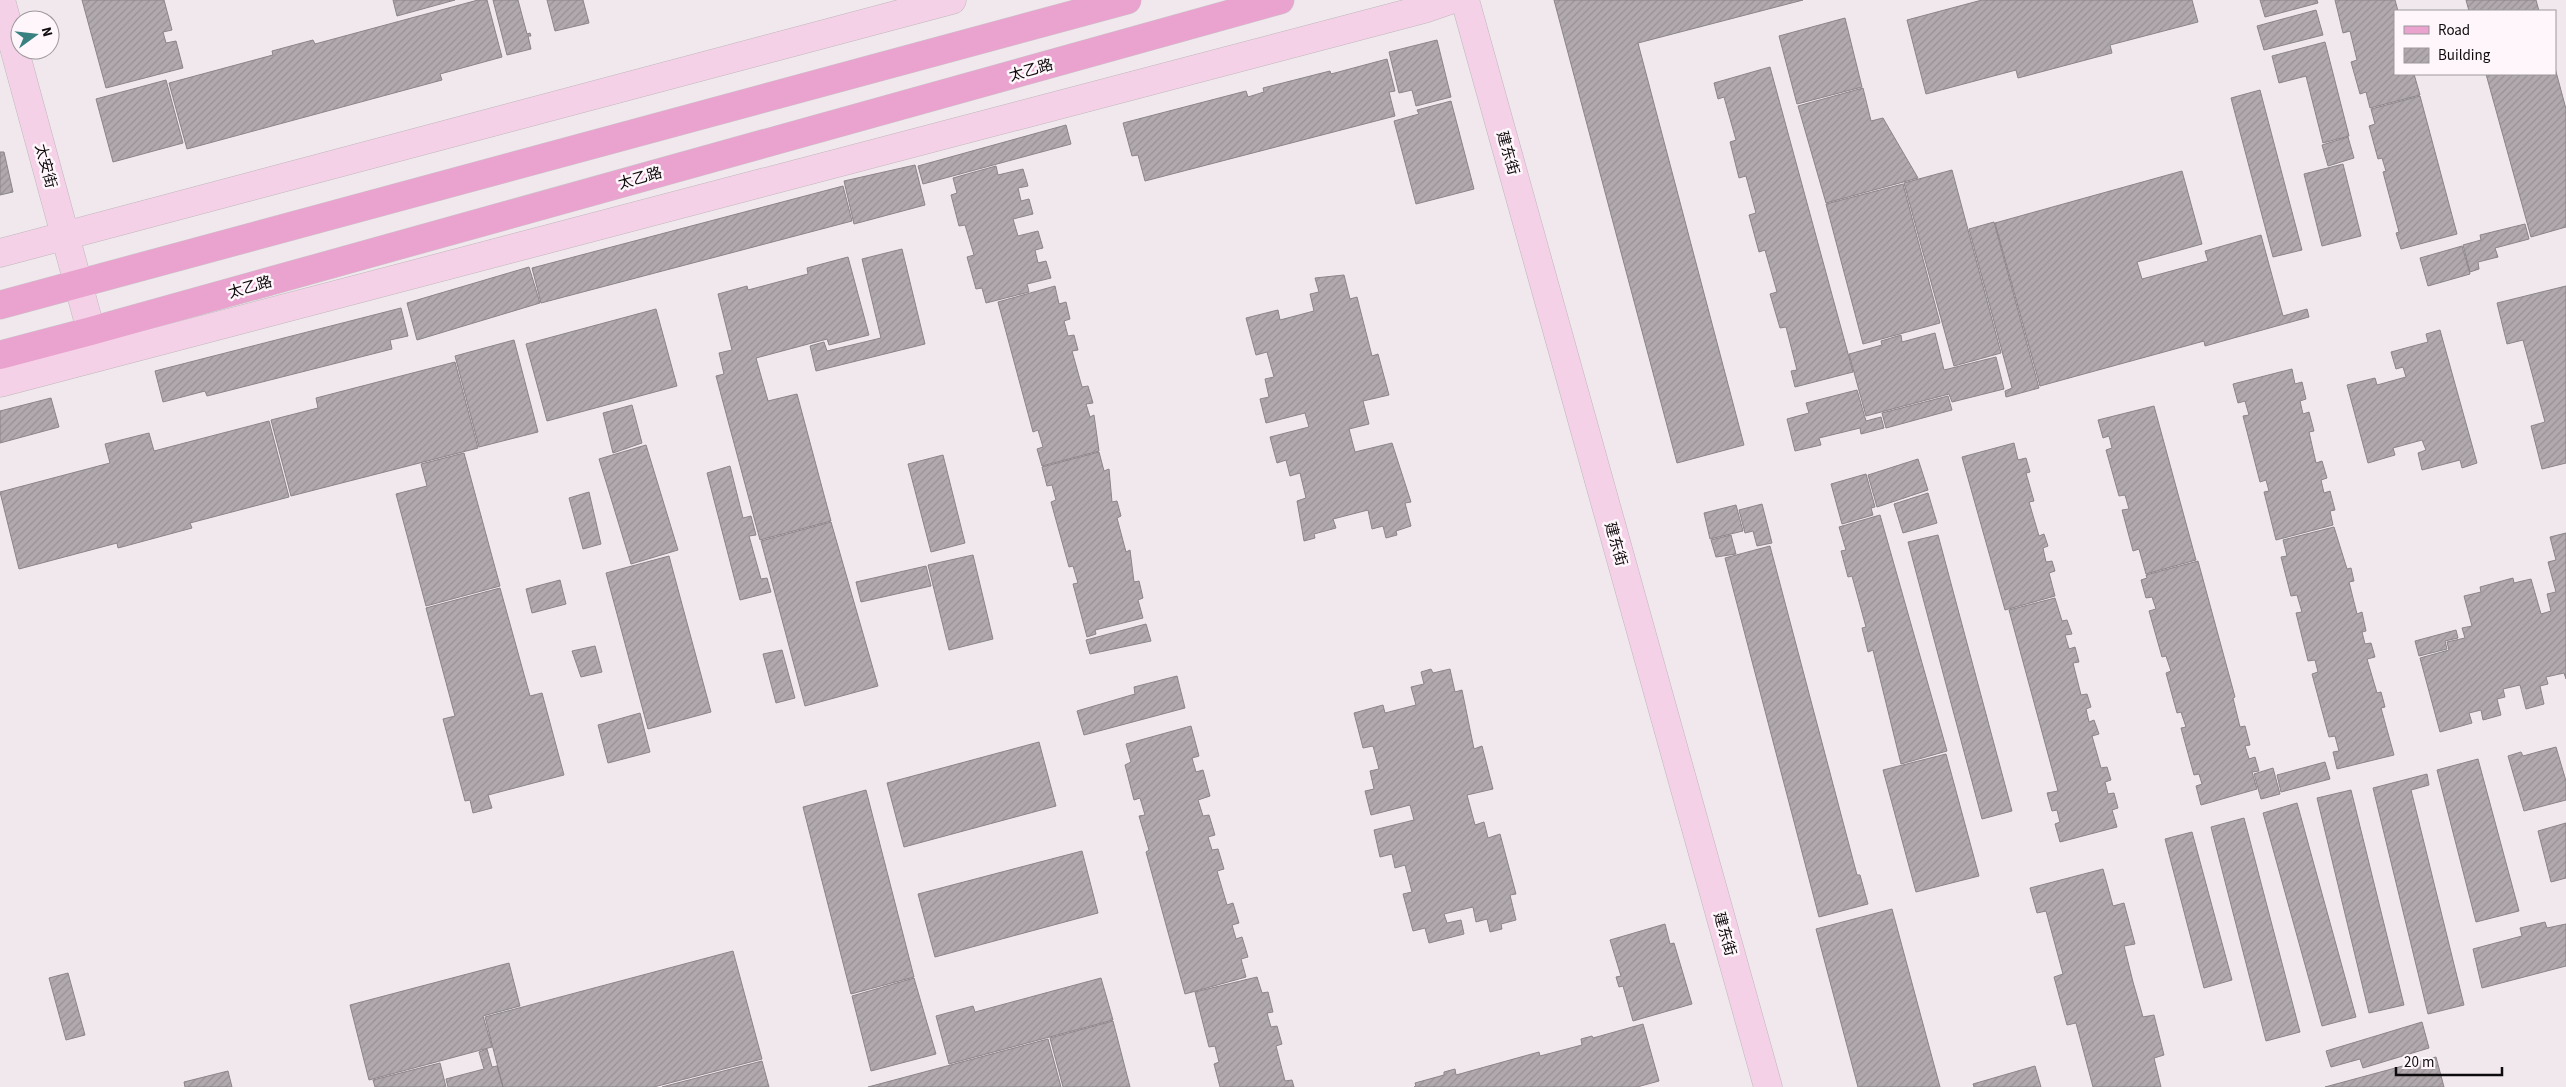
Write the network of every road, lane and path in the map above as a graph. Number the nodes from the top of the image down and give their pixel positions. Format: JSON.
{"nodes":[{"id":1,"x":1,"y":0,"type":"edge"},
{"id":2,"x":952,"y":0,"type":"edge"},
{"id":3,"x":1127,"y":0,"type":"edge"},
{"id":4,"x":1280,"y":0,"type":"edge"},
{"id":5,"x":1450,"y":0,"type":"edge"},
{"id":6,"x":1465,"y":0,"type":"edge"},
{"id":7,"x":65,"y":236,"type":"junction"},
{"id":8,"x":0,"y":253,"type":"edge"},
{"id":9,"x":79,"y":284,"type":"junction"},
{"id":10,"x":0,"y":305,"type":"edge"},
{"id":11,"x":92,"y":332,"type":"junction"},
{"id":12,"x":0,"y":355,"type":"edge"},
{"id":13,"x":0,"y":383,"type":"edge"},
{"id":14,"x":1768,"y":1087,"type":"edge"}],
"edges":[{"from":1,"to":7,"type":"main road","name":"太安街"},
{"from":2,"to":7,"type":"main road"},
{"from":3,"to":9,"type":"main road"},
{"from":4,"to":11,"type":"main road","name":"太乙路"},
{"from":5,"to":13,"type":"main road"},
{"from":6,"to":14,"type":"main road","name":"建东街"},
{"from":7,"to":8,"type":"main road"},
{"from":7,"to":9,"type":"main road","name":"太安街"},
{"from":9,"to":10,"type":"main road"},
{"from":9,"to":11,"type":"main road","name":"太安街"},
{"from":11,"to":12,"type":"main road","name":"太乙路"}]}
